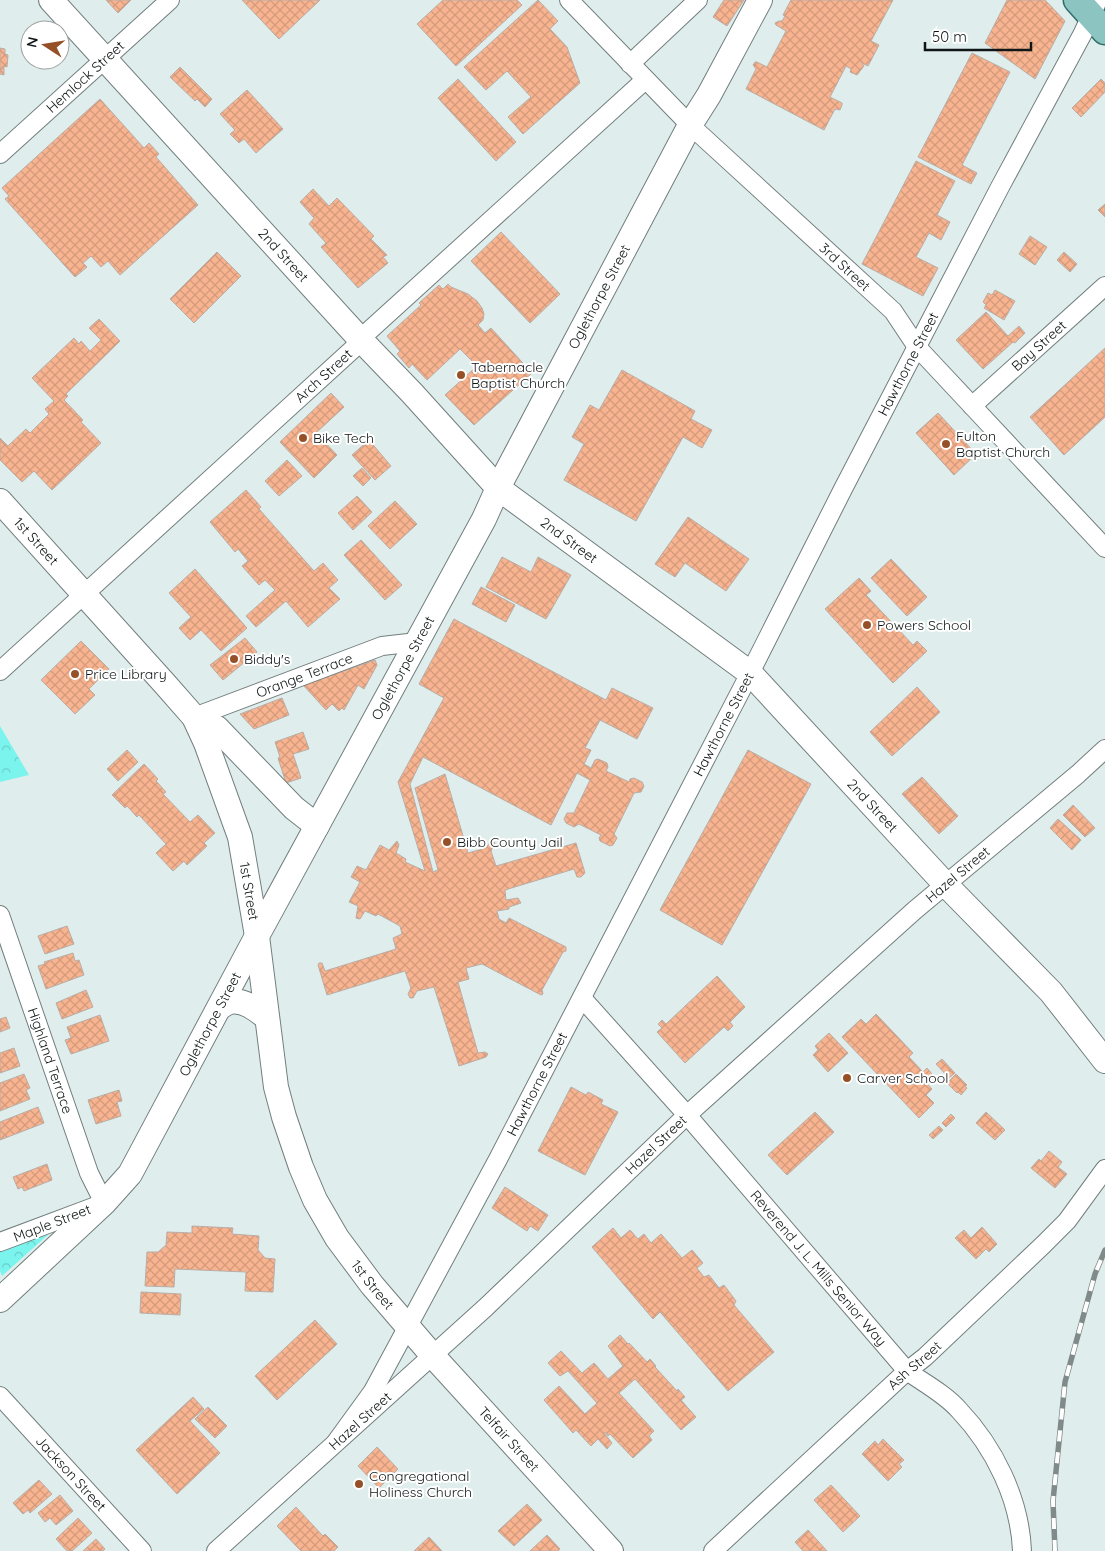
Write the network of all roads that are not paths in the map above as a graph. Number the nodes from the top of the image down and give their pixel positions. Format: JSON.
{"nodes":[{"id":1,"x":50,"y":0,"type":"edge"},
{"id":2,"x":170,"y":0,"type":"edge"},
{"id":3,"x":569,"y":0,"type":"edge"},
{"id":4,"x":698,"y":0,"type":"edge"},
{"id":5,"x":760,"y":0,"type":"edge"},
{"id":6,"x":1093,"y":11,"type":"edge"},
{"id":7,"x":106,"y":59,"type":"junction"},
{"id":8,"x":630,"y":64,"type":"junction"},
{"id":9,"x":645,"y":80,"type":"junction"},
{"id":10,"x":690,"y":125,"type":"junction"},
{"id":11,"x":0,"y":154,"type":"edge"},
{"id":12,"x":1105,"y":286,"type":"edge"},
{"id":13,"x":360,"y":339,"type":"junction"},
{"id":14,"x":917,"y":347,"type":"junction"},
{"id":15,"x":972,"y":406,"type":"junction"},
{"id":16,"x":498,"y":488,"type":"junction"},
{"id":17,"x":0,"y":501,"type":"edge"},
{"id":18,"x":1105,"y":548,"type":"edge"},
{"id":19,"x":84,"y":593,"type":"junction"},
{"id":20,"x":417,"y":642,"type":"junction"},
{"id":21,"x":0,"y":671,"type":"edge"},
{"id":22,"x":750,"y":673,"type":"junction"},
{"id":23,"x":194,"y":717,"type":"junction"},
{"id":24,"x":1105,"y":749,"type":"edge"},
{"id":25,"x":317,"y":826,"type":"junction"},
{"id":26,"x":946,"y":885,"type":"junction"},
{"id":27,"x":0,"y":916,"type":"edge"},
{"id":28,"x":257,"y":936,"type":"junction"},
{"id":29,"x":582,"y":998,"type":"junction"},
{"id":30,"x":219,"y":1008,"type":"junction"},
{"id":31,"x":267,"y":1018,"type":"junction"},
{"id":32,"x":1105,"y":1060,"type":"edge"},
{"id":33,"x":687,"y":1115,"type":"junction"},
{"id":34,"x":1105,"y":1170,"type":"edge"},
{"id":35,"x":104,"y":1203,"type":"junction"},
{"id":36,"x":0,"y":1242,"type":"edge"},
{"id":37,"x":2,"y":1291,"type":"edge"},
{"id":38,"x":408,"y":1326,"type":"junction"},
{"id":39,"x":433,"y":1356,"type":"junction"},
{"id":40,"x":906,"y":1371,"type":"junction"},
{"id":41,"x":0,"y":1396,"type":"edge"},
{"id":42,"x":336,"y":1442,"type":"junction"},
{"id":43,"x":142,"y":1551,"type":"edge"},
{"id":44,"x":216,"y":1551,"type":"edge"},
{"id":45,"x":611,"y":1551,"type":"edge"},
{"id":46,"x":713,"y":1551,"type":"edge"},
{"id":47,"x":1022,"y":1551,"type":"edge"}],
"edges":[{"from":1,"to":7,"type":"street","name":"2nd Street"},
{"from":2,"to":7,"type":"street","name":"Hemlock Street"},
{"from":3,"to":8,"type":"street","name":"3rd Street"},
{"from":4,"to":8,"type":"street"},
{"from":5,"to":10,"type":"street","name":"Oglethorpe Street"},
{"from":6,"to":14,"type":"street","name":"Hawthorne Street"},
{"from":7,"to":11,"type":"street","name":"Hemlock Street"},
{"from":7,"to":13,"type":"street","name":"2nd Street"},
{"from":8,"to":9,"type":"street","name":"3rd Street"},
{"from":9,"to":10,"type":"street","name":"3rd Street"},
{"from":9,"to":13,"type":"street","name":"Arch Street"},
{"from":10,"to":14,"type":"street","name":"3rd Street"},
{"from":10,"to":16,"type":"street","name":"Oglethorpe Street"},
{"from":12,"to":15,"type":"street","name":"Bay Street"},
{"from":13,"to":16,"type":"street","name":"2nd Street"},
{"from":13,"to":19,"type":"street","name":"Arch Street"},
{"from":14,"to":15,"type":"street","name":"3rd Street"},
{"from":14,"to":22,"type":"street","name":"Hawthorne Street"},
{"from":15,"to":18,"type":"street","name":"3rd Street"},
{"from":16,"to":20,"type":"street","name":"Oglethorpe Street"},
{"from":16,"to":22,"type":"street","name":"2nd Street"},
{"from":17,"to":19,"type":"street","name":"1st Street"},
{"from":19,"to":21,"type":"street","name":"Arch Street"},
{"from":19,"to":23,"type":"street","name":"1st Street"},
{"from":20,"to":23,"type":"street","name":"Orange Terrace"},
{"from":20,"to":25,"type":"street","name":"Oglethorpe Street"},
{"from":22,"to":26,"type":"street","name":"2nd Street"},
{"from":22,"to":29,"type":"street","name":"Hawthorne Street"},
{"from":23,"to":25,"type":"street"},
{"from":23,"to":28,"type":"street","name":"1st Street"},
{"from":24,"to":26,"type":"street","name":"Hazel Street"},
{"from":25,"to":28,"type":"street","name":"Oglethorpe Street"},
{"from":26,"to":32,"type":"street","name":"2nd Street"},
{"from":26,"to":33,"type":"street","name":"Hazel Street"},
{"from":27,"to":35,"type":"street","name":"Highland Terrace"},
{"from":28,"to":30,"type":"street","name":"Oglethorpe Street"},
{"from":28,"to":31,"type":"street","name":"1st Street"},
{"from":29,"to":33,"type":"street","name":"Reverend J. L. Mills Senior Way"},
{"from":29,"to":38,"type":"street","name":"Hawthorne Street"},
{"from":30,"to":31,"type":"street"},
{"from":30,"to":35,"type":"street","name":"Oglethorpe Street"},
{"from":31,"to":38,"type":"street","name":"1st Street"},
{"from":33,"to":39,"type":"street","name":"Hazel Street"},
{"from":33,"to":40,"type":"street","name":"Reverend J. L. Mills Senior Way"},
{"from":34,"to":40,"type":"street","name":"Ash Street"},
{"from":35,"to":36,"type":"street","name":"Maple Street"},
{"from":35,"to":37,"type":"street","name":"Oglethorpe Street"},
{"from":38,"to":39,"type":"street","name":"Telfair Street"},
{"from":38,"to":42,"type":"street","name":"Hawthorne Street"},
{"from":39,"to":42,"type":"street","name":"Hazel Street"},
{"from":39,"to":45,"type":"street","name":"Telfair Street"},
{"from":40,"to":46,"type":"street","name":"Ash Street"},
{"from":40,"to":47,"type":"street","name":"Reverend J. L. Mills Senior Way"},
{"from":41,"to":43,"type":"street","name":"Jackson Street"},
{"from":42,"to":44,"type":"street","name":"Hazel Street"}]}
